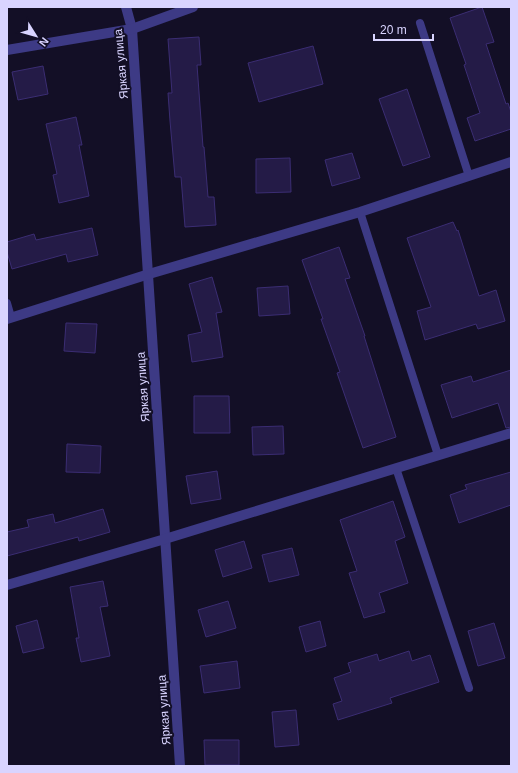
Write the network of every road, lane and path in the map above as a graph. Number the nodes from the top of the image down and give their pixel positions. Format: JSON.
{"nodes":[{"id":1,"x":126,"y":7,"type":"edge"},
{"id":2,"x":192,"y":7,"type":"edge"},
{"id":3,"x":420,"y":23,"type":"dead end"},
{"id":4,"x":132,"y":29,"type":"junction"},
{"id":5,"x":7,"y":50,"type":"edge"},
{"id":6,"x":511,"y":162,"type":"edge"},
{"id":7,"x":469,"y":176,"type":"junction"},
{"id":8,"x":360,"y":212,"type":"junction"},
{"id":9,"x":149,"y":274,"type":"junction"},
{"id":10,"x":7,"y":303,"type":"edge"},
{"id":11,"x":9,"y":318,"type":"edge"},
{"id":12,"x":511,"y":433,"type":"edge"},
{"id":13,"x":438,"y":456,"type":"junction"},
{"id":14,"x":396,"y":468,"type":"junction"},
{"id":15,"x":165,"y":539,"type":"junction"},
{"id":16,"x":7,"y":585,"type":"edge"},
{"id":17,"x":469,"y":688,"type":"dead end"},
{"id":18,"x":180,"y":766,"type":"edge"}],
"edges":[{"from":1,"to":4,"type":"street","name":"Яркая улица"},
{"from":2,"to":4,"type":"street"},
{"from":3,"to":7,"type":"lane"},
{"from":4,"to":5,"type":"street"},
{"from":4,"to":9,"type":"street","name":"Яркая улица"},
{"from":6,"to":7,"type":"street"},
{"from":7,"to":8,"type":"street"},
{"from":8,"to":9,"type":"street"},
{"from":8,"to":13,"type":"lane"},
{"from":9,"to":11,"type":"street"},
{"from":9,"to":15,"type":"street","name":"Яркая улица"},
{"from":10,"to":11,"type":"lane"},
{"from":12,"to":13,"type":"street"},
{"from":13,"to":14,"type":"street"},
{"from":14,"to":15,"type":"street"},
{"from":14,"to":17,"type":"lane"},
{"from":15,"to":16,"type":"street"},
{"from":15,"to":18,"type":"street","name":"Яркая улица"}]}
